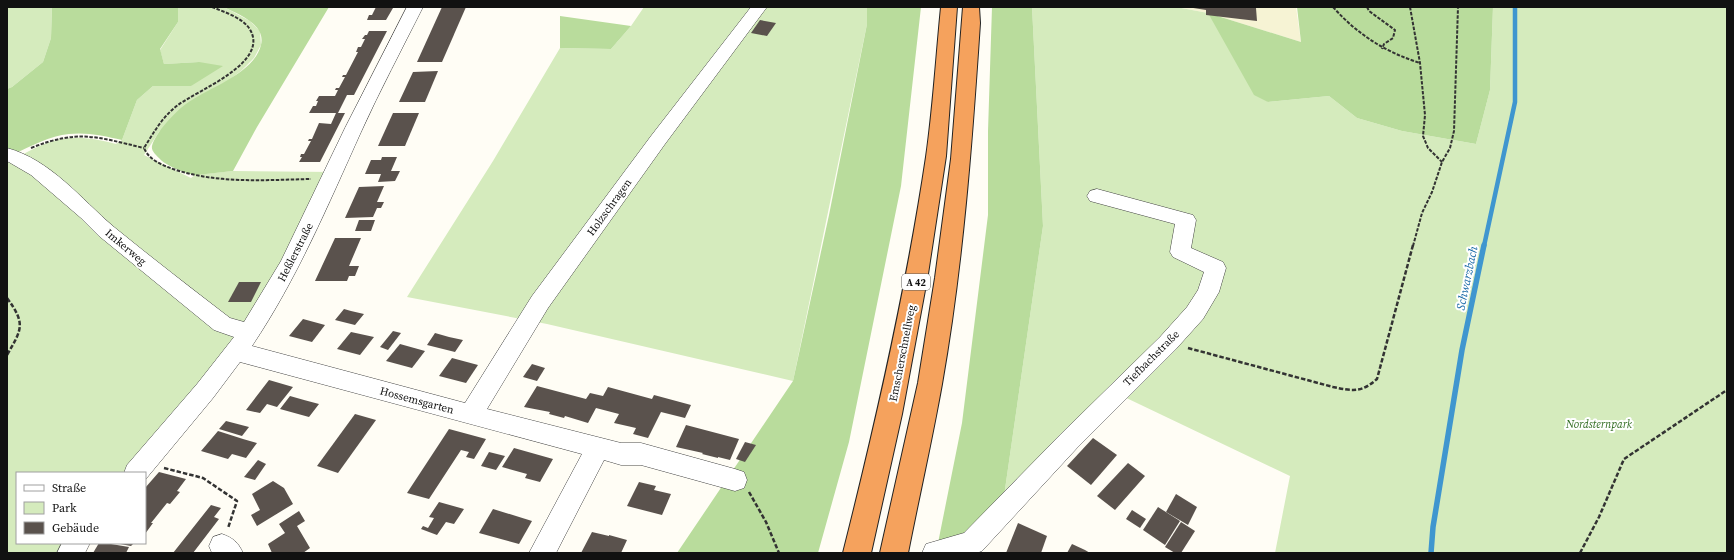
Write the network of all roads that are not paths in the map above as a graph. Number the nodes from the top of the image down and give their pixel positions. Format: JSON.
{"nodes":[{"id":1,"x":415,"y":7,"type":"edge"},
{"id":2,"x":758,"y":7,"type":"edge"},
{"id":3,"x":949,"y":7,"type":"edge"},
{"id":4,"x":971,"y":7,"type":"edge"},
{"id":5,"x":11,"y":155,"type":"edge"},
{"id":6,"x":1096,"y":196,"type":"dead end"},
{"id":7,"x":249,"y":333,"type":"junction"},
{"id":8,"x":235,"y":352,"type":"junction"},
{"id":9,"x":470,"y":415,"type":"junction"},
{"id":10,"x":598,"y":448,"type":"junction"},
{"id":11,"x":140,"y":468,"type":"edge"},
{"id":12,"x":735,"y":480,"type":"road end"},
{"id":13,"x":76,"y":544,"type":"edge"},
{"id":14,"x":947,"y":552,"type":"edge"},
{"id":15,"x":70,"y":553,"type":"edge"},
{"id":16,"x":542,"y":553,"type":"edge"},
{"id":17,"x":857,"y":553,"type":"edge"},
{"id":18,"x":894,"y":553,"type":"edge"}],
"edges":[{"from":1,"to":7,"type":"street","name":"Heßlerstraße"},
{"from":2,"to":9,"type":"street","name":"Holzschragen"},
{"from":3,"to":17,"type":"highway","name":"Emscherschnellweg","number":"A 42"},
{"from":4,"to":18,"type":"highway","number":"A 42"},
{"from":5,"to":7,"type":"street","name":"Imkerweg"},
{"from":6,"to":14,"type":"street","name":"Tiefbachstraße"},
{"from":7,"to":8,"type":"street","name":"Heßlerstraße"},
{"from":8,"to":9,"type":"street","name":"Hossemsgarten"},
{"from":8,"to":11,"type":"street","name":"Heßlerstraße"},
{"from":9,"to":10,"type":"street","name":"Hossemsgarten"},
{"from":10,"to":12,"type":"street","name":"Hossemsgarten"},
{"from":10,"to":16,"type":"street"},
{"from":13,"to":15,"type":"street"}]}
